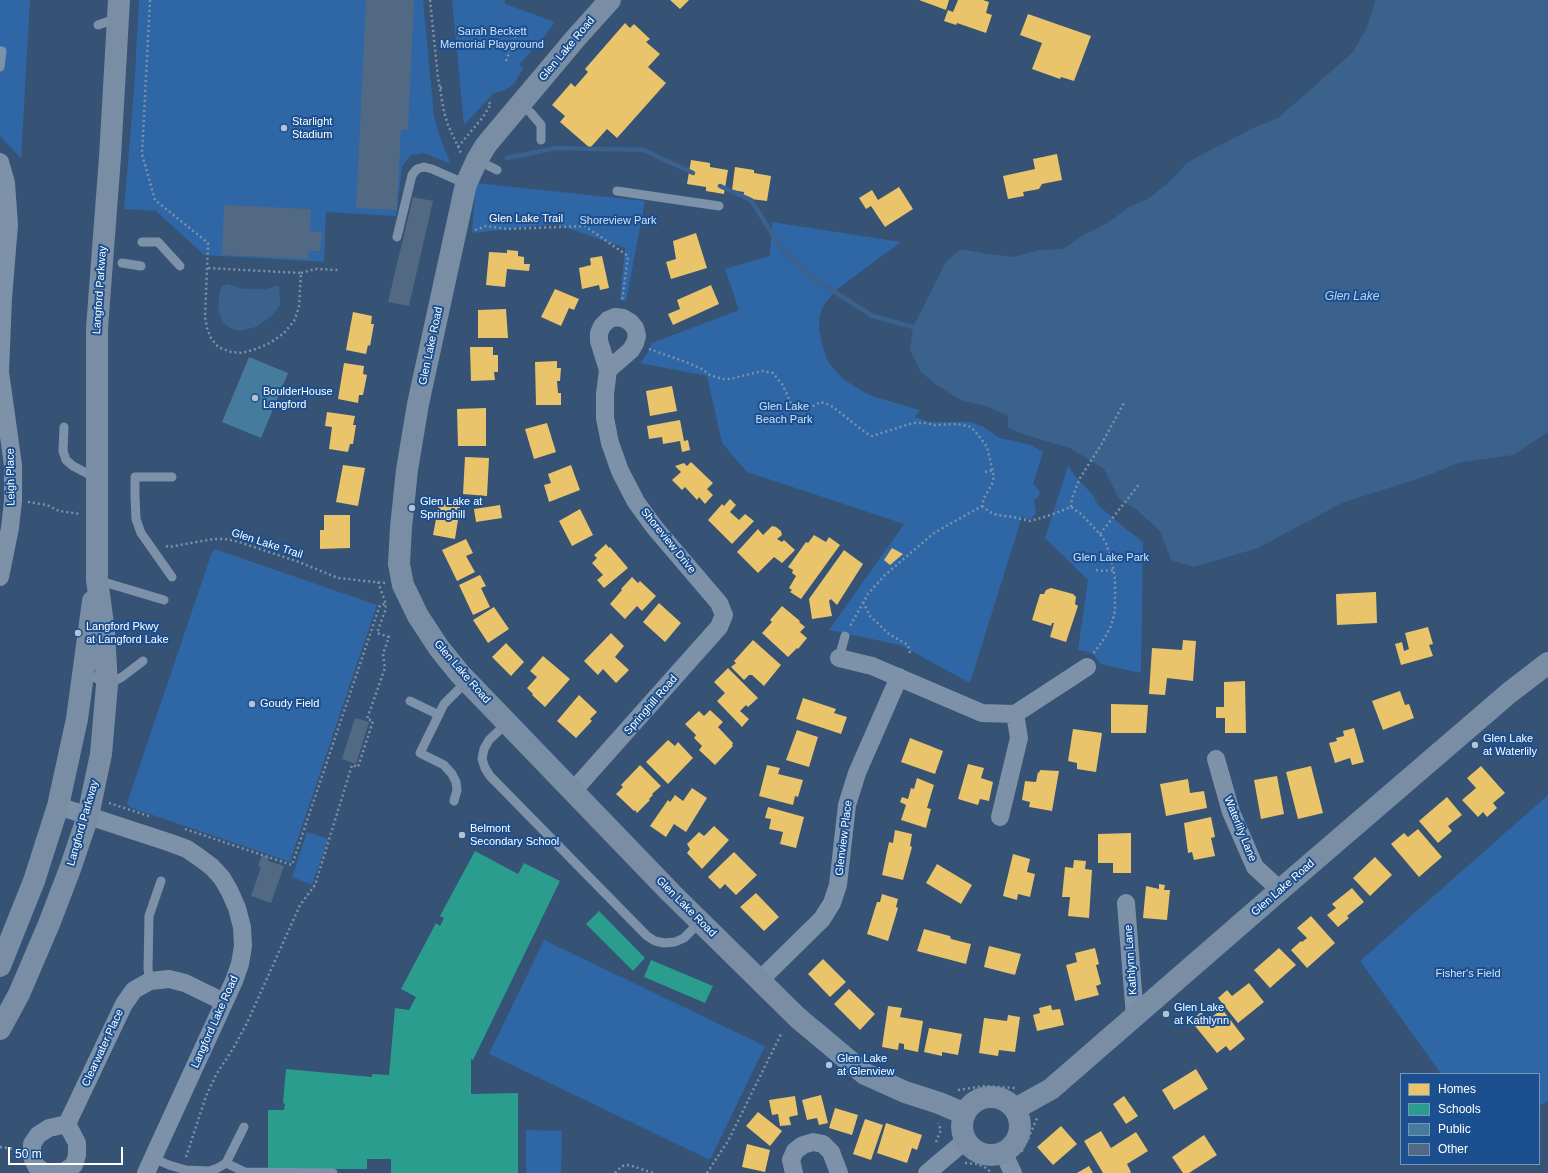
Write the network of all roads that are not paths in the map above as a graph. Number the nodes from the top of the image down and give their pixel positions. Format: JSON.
{"nodes":[{"id":1,"x":610,"y":0,"type":"edge"},
{"id":2,"x":112,"y":14,"type":"edge"},
{"id":3,"x":0,"y":51,"type":"edge"},
{"id":4,"x":0,"y":67,"type":"edge"},
{"id":5,"x":520,"y":104,"type":"junction"},
{"id":6,"x":541,"y":140,"type":"dead end"},
{"id":7,"x":0,"y":162,"type":"edge"},
{"id":8,"x":497,"y":170,"type":"dead end"},
{"id":9,"x":471,"y":171,"type":"junction"},
{"id":10,"x":617,"y":191,"type":"dead end"},
{"id":11,"x":719,"y":206,"type":"dead end"},
{"id":12,"x":397,"y":237,"type":"dead end"},
{"id":13,"x":142,"y":242,"type":"dead end"},
{"id":14,"x":122,"y":263,"type":"dead end"},
{"id":15,"x":141,"y":266,"type":"dead end"},
{"id":16,"x":180,"y":266,"type":"dead end"},
{"id":17,"x":608,"y":370,"type":"junction"},
{"id":18,"x":0,"y":372,"type":"edge"},
{"id":19,"x":64,"y":427,"type":"dead end"},
{"id":20,"x":172,"y":477,"type":"dead end"},
{"id":21,"x":96,"y":478,"type":"junction"},
{"id":22,"x":0,"y":577,"type":"edge"},
{"id":23,"x":172,"y":577,"type":"dead end"},
{"id":24,"x":97,"y":580,"type":"junction"},
{"id":25,"x":164,"y":600,"type":"dead end"},
{"id":26,"x":724,"y":615,"type":"joint"},
{"id":27,"x":845,"y":636,"type":"road end"},
{"id":28,"x":839,"y":658,"type":"joint"},
{"id":29,"x":143,"y":661,"type":"dead end"},
{"id":30,"x":1548,"y":663,"type":"edge"},
{"id":31,"x":1087,"y":667,"type":"road end"},
{"id":32,"x":84,"y":671,"type":"junction"},
{"id":33,"x":899,"y":677,"type":"junction"},
{"id":34,"x":467,"y":681,"type":"junction"},
{"id":35,"x":107,"y":685,"type":"junction"},
{"id":36,"x":410,"y":701,"type":"dead end"},
{"id":37,"x":1015,"y":714,"type":"junction"},
{"id":38,"x":439,"y":715,"type":"junction"},
{"id":39,"x":507,"y":722,"type":"junction"},
{"id":40,"x":1216,"y":759,"type":"dead end"},
{"id":41,"x":573,"y":792,"type":"junction"},
{"id":42,"x":454,"y":801,"type":"dead end"},
{"id":43,"x":58,"y":806,"type":"junction"},
{"id":44,"x":88,"y":816,"type":"junction"},
{"id":45,"x":1000,"y":817,"type":"dead end"},
{"id":46,"x":161,"y":881,"type":"dead end"},
{"id":47,"x":1280,"y":890,"type":"junction"},
{"id":48,"x":1126,"y":903,"type":"dead end"},
{"id":49,"x":701,"y":922,"type":"junction"},
{"id":50,"x":0,"y":966,"type":"edge"},
{"id":51,"x":760,"y":980,"type":"junction"},
{"id":52,"x":150,"y":981,"type":"junction"},
{"id":53,"x":224,"y":1002,"type":"junction"},
{"id":54,"x":1135,"y":1017,"type":"junction"},
{"id":55,"x":0,"y":1029,"type":"edge"},
{"id":56,"x":1015,"y":1109,"type":"junction"},
{"id":57,"x":965,"y":1114,"type":"junction"},
{"id":58,"x":67,"y":1124,"type":"junction"},
{"id":59,"x":244,"y":1127,"type":"dead end"},
{"id":60,"x":966,"y":1140,"type":"junction"},
{"id":61,"x":1013,"y":1154,"type":"junction"},
{"id":62,"x":226,"y":1163,"type":"junction"},
{"id":63,"x":149,"y":1165,"type":"edge"},
{"id":64,"x":51,"y":1173,"type":"edge"},
{"id":65,"x":58,"y":1173,"type":"edge"},
{"id":66,"x":333,"y":1173,"type":"edge"},
{"id":67,"x":794,"y":1173,"type":"edge"},
{"id":68,"x":839,"y":1173,"type":"edge"},
{"id":69,"x":927,"y":1173,"type":"edge"},
{"id":70,"x":1013,"y":1173,"type":"edge"}],
"edges":[{"from":1,"to":5,"type":"street","name":"Glen Lake Road"},
{"from":2,"to":21,"type":"street","name":"Langford Parkway"},
{"from":3,"to":4,"type":"lane"},
{"from":5,"to":6,"type":"lane"},
{"from":5,"to":9,"type":"street","name":"Glen Lake Road"},
{"from":7,"to":18,"type":"street","name":"Leigh Place"},
{"from":8,"to":9,"type":"lane"},
{"from":9,"to":12,"type":"lane"},
{"from":9,"to":34,"type":"street","name":"Glen Lake Road"},
{"from":10,"to":11,"type":"lane"},
{"from":13,"to":16,"type":"lane"},
{"from":14,"to":15,"type":"lane"},
{"from":17,"to":17,"type":"street","name":"Shoreview Drive"},
{"from":17,"to":26,"type":"street","name":"Shoreview Drive"},
{"from":18,"to":22,"type":"street","name":"Leigh Place"},
{"from":19,"to":21,"type":"lane"},
{"from":20,"to":23,"type":"lane"},
{"from":21,"to":24,"type":"street","name":"Langford Parkway"},
{"from":24,"to":25,"type":"lane"},
{"from":24,"to":32,"type":"street","name":"Langford Parkway"},
{"from":24,"to":35,"type":"street","name":"Langford Parkway"},
{"from":26,"to":41,"type":"street","name":"Springhill Road"},
{"from":27,"to":28,"type":"lane"},
{"from":28,"to":33,"type":"street"},
{"from":29,"to":35,"type":"lane"},
{"from":30,"to":47,"type":"street","name":"Glen Lake Road"},
{"from":31,"to":37,"type":"street"},
{"from":32,"to":35,"type":"lane"},
{"from":32,"to":43,"type":"street","name":"Langford Parkway"},
{"from":33,"to":37,"type":"street"},
{"from":33,"to":51,"type":"street","name":"Glenview Place"},
{"from":34,"to":38,"type":"lane"},
{"from":34,"to":39,"type":"street","name":"Glen Lake Road"},
{"from":35,"to":44,"type":"street","name":"Langford Parkway"},
{"from":36,"to":38,"type":"lane"},
{"from":37,"to":45,"type":"street"},
{"from":38,"to":42,"type":"lane"},
{"from":39,"to":41,"type":"street","name":"Glen Lake Road"},
{"from":39,"to":49,"type":"lane"},
{"from":40,"to":47,"type":"street","name":"Waterlily Lane"},
{"from":41,"to":49,"type":"street","name":"Glen Lake Road"},
{"from":43,"to":44,"type":"street","name":"Langford Lake Road"},
{"from":43,"to":50,"type":"street","name":"Langford Parkway"},
{"from":44,"to":53,"type":"street","name":"Langford Lake Road"},
{"from":44,"to":55,"type":"street","name":"Langford Parkway"},
{"from":46,"to":52,"type":"lane"},
{"from":47,"to":54,"type":"street","name":"Glen Lake Road"},
{"from":48,"to":54,"type":"street","name":"Kathlynn Lane"},
{"from":49,"to":51,"type":"street","name":"Glen Lake Road"},
{"from":51,"to":57,"type":"street","name":"Glen Lake Road"},
{"from":52,"to":53,"type":"street","name":"Clearwater Place"},
{"from":52,"to":58,"type":"street","name":"Clearwater Place"},
{"from":53,"to":63,"type":"street","name":"Langford Lake Road"},
{"from":54,"to":56,"type":"street","name":"Glen Lake Road"},
{"from":56,"to":57,"type":"street"},
{"from":56,"to":61,"type":"street"},
{"from":57,"to":60,"type":"street"},
{"from":58,"to":64,"type":"street"},
{"from":58,"to":65,"type":"street"},
{"from":59,"to":62,"type":"lane"},
{"from":60,"to":61,"type":"street"},
{"from":60,"to":69,"type":"street"},
{"from":61,"to":70,"type":"street"},
{"from":62,"to":63,"type":"lane"},
{"from":62,"to":66,"type":"lane"},
{"from":67,"to":68,"type":"street"}]}
